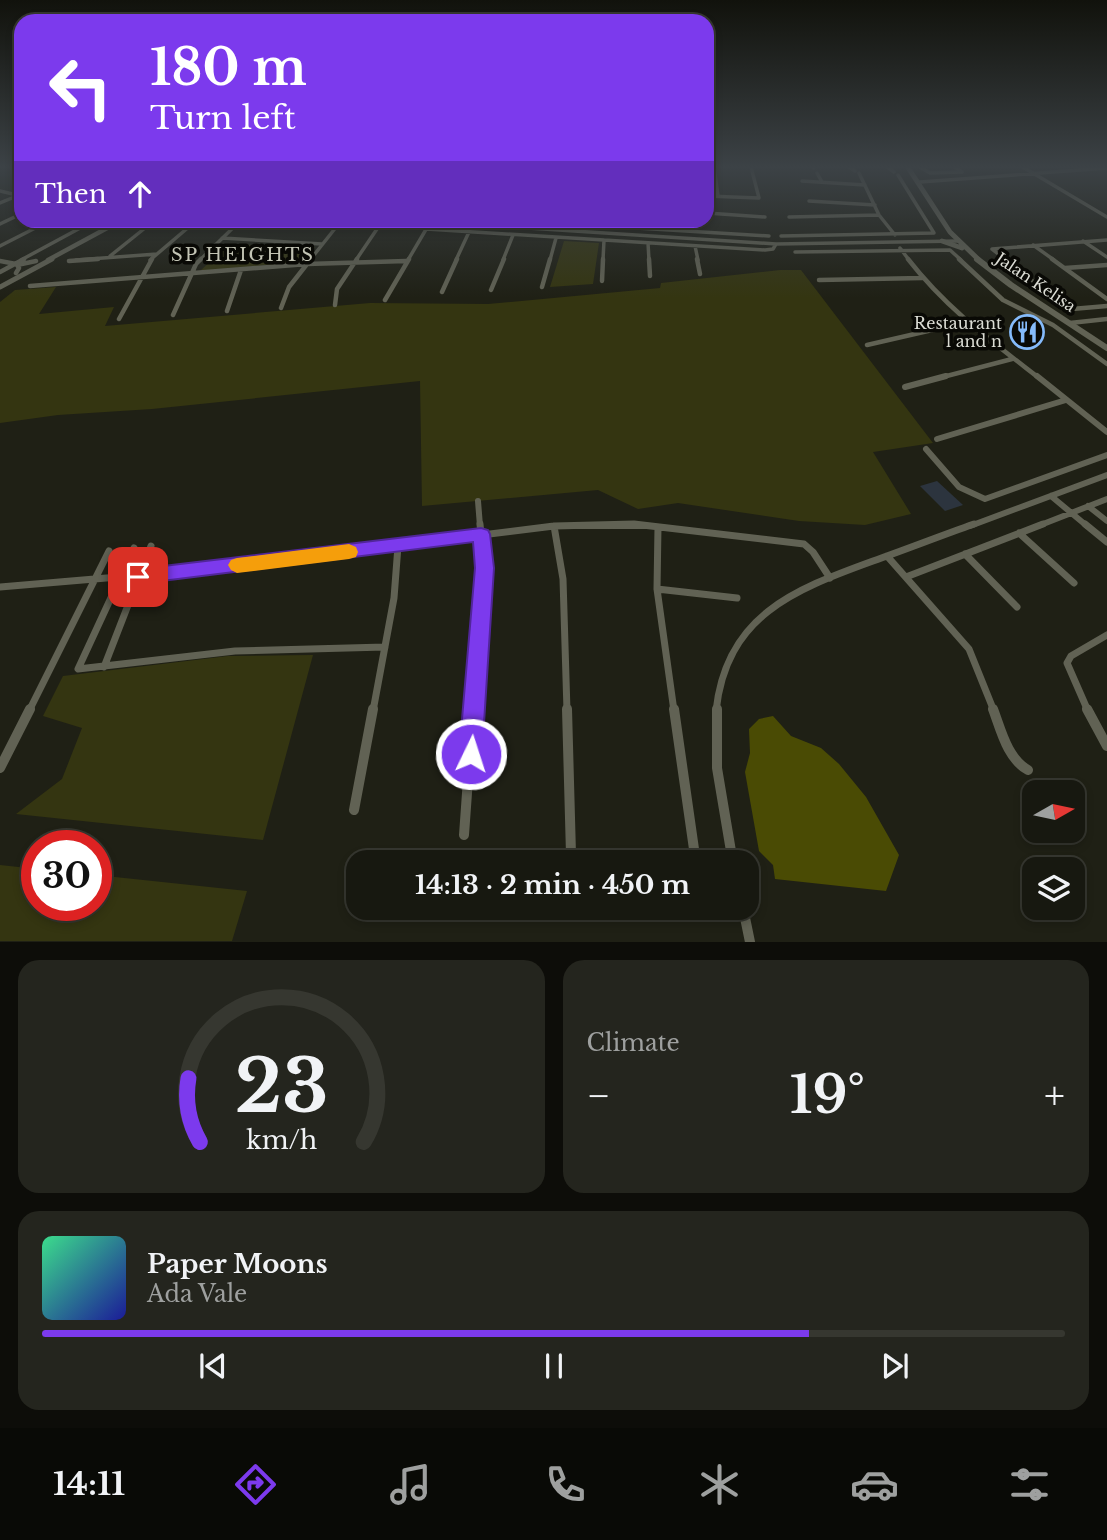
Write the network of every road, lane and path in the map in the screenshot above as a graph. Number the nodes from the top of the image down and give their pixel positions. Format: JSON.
{"nodes":[{"id":1,"x":876,"y":210,"type":"edge"},
{"id":2,"x":921,"y":210,"type":"edge"},
{"id":3,"x":933,"y":210,"type":"edge"},
{"id":4,"x":714,"y":213,"type":"edge"},
{"id":5,"x":879,"y":215,"type":"junction"},
{"id":6,"x":765,"y":217,"type":"dead end"},
{"id":7,"x":789,"y":217,"type":"dead end"},
{"id":8,"x":35,"y":228,"type":"edge"},
{"id":9,"x":81,"y":228,"type":"edge"},
{"id":10,"x":99,"y":228,"type":"edge"},
{"id":11,"x":107,"y":228,"type":"edge"},
{"id":12,"x":145,"y":228,"type":"edge"},
{"id":13,"x":188,"y":228,"type":"edge"},
{"id":14,"x":232,"y":228,"type":"edge"},
{"id":15,"x":335,"y":228,"type":"edge"},
{"id":16,"x":378,"y":228,"type":"edge"},
{"id":17,"x":520,"y":228,"type":"edge"},
{"id":18,"x":639,"y":228,"type":"edge"},
{"id":19,"x":426,"y":229,"type":"joint"},
{"id":20,"x":673,"y":230,"type":"junction"},
{"id":21,"x":469,"y":232,"type":"junction"},
{"id":22,"x":950,"y":232,"type":"junction"},
{"id":23,"x":895,"y":234,"type":"junction"},
{"id":24,"x":513,"y":235,"type":"junction"},
{"id":25,"x":769,"y":236,"type":"dead end"},
{"id":26,"x":781,"y":236,"type":"dead end"},
{"id":27,"x":222,"y":238,"type":"junction"},
{"id":28,"x":556,"y":238,"type":"junction"},
{"id":29,"x":672,"y":238,"type":"junction"},
{"id":30,"x":604,"y":240,"type":"junction"},
{"id":31,"x":1107,"y":240,"type":"edge"},
{"id":32,"x":942,"y":241,"type":"junction"},
{"id":33,"x":958,"y":241,"type":"junction"},
{"id":34,"x":1083,"y":241,"type":"junction"},
{"id":35,"x":899,"y":242,"type":"junction"},
{"id":36,"x":648,"y":243,"type":"junction"},
{"id":37,"x":322,"y":244,"type":"junction"},
{"id":38,"x":776,"y":244,"type":"junction"},
{"id":39,"x":1033,"y":245,"type":"junction"},
{"id":40,"x":0,"y":246,"type":"edge"},
{"id":41,"x":695,"y":246,"type":"junction"},
{"id":42,"x":901,"y":250,"type":"junction"},
{"id":43,"x":794,"y":252,"type":"dead end"},
{"id":44,"x":970,"y":252,"type":"junction"},
{"id":45,"x":159,"y":254,"type":"junction"},
{"id":46,"x":108,"y":257,"type":"junction"},
{"id":47,"x":1107,"y":257,"type":"edge"},
{"id":48,"x":0,"y":261,"type":"edge"},
{"id":49,"x":36,"y":261,"type":"junction"},
{"id":50,"x":69,"y":261,"type":"dead end"},
{"id":51,"x":406,"y":261,"type":"junction"},
{"id":52,"x":357,"y":262,"type":"junction"},
{"id":53,"x":16,"y":264,"type":"junction"},
{"id":54,"x":307,"y":264,"type":"junction"},
{"id":55,"x":1107,"y":265,"type":"edge"},
{"id":56,"x":1065,"y":268,"type":"junction"},
{"id":57,"x":241,"y":270,"type":"junction"},
{"id":58,"x":0,"y":272,"type":"edge"},
{"id":59,"x":16,"y":273,"type":"junction"},
{"id":60,"x":191,"y":274,"type":"junction"},
{"id":61,"x":700,"y":274,"type":"dead end"},
{"id":62,"x":650,"y":276,"type":"dead end"},
{"id":63,"x":139,"y":278,"type":"junction"},
{"id":64,"x":922,"y":278,"type":"junction"},
{"id":65,"x":819,"y":280,"type":"dead end"},
{"id":66,"x":602,"y":281,"type":"dead end"},
{"id":67,"x":0,"y":285,"type":"edge"},
{"id":68,"x":30,"y":286,"type":"dead end"},
{"id":69,"x":542,"y":287,"type":"dead end"},
{"id":70,"x":491,"y":290,"type":"dead end"},
{"id":71,"x":442,"y":292,"type":"dead end"},
{"id":72,"x":1107,"y":299,"type":"edge"},
{"id":73,"x":384,"y":300,"type":"dead end"},
{"id":74,"x":335,"y":305,"type":"dead end"},
{"id":75,"x":1107,"y":306,"type":"edge"},
{"id":76,"x":281,"y":308,"type":"dead end"},
{"id":77,"x":227,"y":311,"type":"dead end"},
{"id":78,"x":173,"y":315,"type":"dead end"},
{"id":79,"x":118,"y":319,"type":"dead end"},
{"id":80,"x":1107,"y":319,"type":"edge"},
{"id":81,"x":967,"y":322,"type":"junction"},
{"id":82,"x":1070,"y":323,"type":"junction"},
{"id":83,"x":867,"y":345,"type":"dead end"},
{"id":84,"x":1107,"y":348,"type":"edge"},
{"id":85,"x":1012,"y":359,"type":"junction"},
{"id":86,"x":1107,"y":363,"type":"edge"},
{"id":87,"x":905,"y":387,"type":"dead end"},
{"id":88,"x":1066,"y":400,"type":"junction"},
{"id":89,"x":1107,"y":432,"type":"edge"},
{"id":90,"x":937,"y":439,"type":"dead end"},
{"id":91,"x":926,"y":449,"type":"dead end"},
{"id":92,"x":1107,"y":455,"type":"edge"},
{"id":93,"x":1107,"y":475,"type":"edge"},
{"id":94,"x":1051,"y":496,"type":"junction"},
{"id":95,"x":1107,"y":499,"type":"edge"},
{"id":96,"x":478,"y":502,"type":"dead end"},
{"id":97,"x":1088,"y":506,"type":"junction"},
{"id":98,"x":1070,"y":513,"type":"junction"},
{"id":99,"x":1107,"y":521,"type":"edge"},
{"id":100,"x":554,"y":526,"type":"junction"},
{"id":101,"x":658,"y":527,"type":"junction"},
{"id":102,"x":1019,"y":533,"type":"junction"},
{"id":103,"x":481,"y":534,"type":"junction"},
{"id":104,"x":1105,"y":539,"type":"edge"},
{"id":105,"x":151,"y":546,"type":"dead end"},
{"id":106,"x":398,"y":546,"type":"junction"},
{"id":107,"x":135,"y":548,"type":"dead end"},
{"id":108,"x":109,"y":551,"type":"dead end"},
{"id":109,"x":965,"y":554,"type":"junction"},
{"id":110,"x":887,"y":556,"type":"junction"},
{"id":111,"x":96,"y":577,"type":"junction"},
{"id":112,"x":120,"y":577,"type":"junction"},
{"id":113,"x":138,"y":577,"type":"junction"},
{"id":114,"x":906,"y":577,"type":"junction"},
{"id":115,"x":830,"y":578,"type":"junction"},
{"id":116,"x":1074,"y":583,"type":"dead end"},
{"id":117,"x":1,"y":588,"type":"edge"},
{"id":118,"x":657,"y":589,"type":"junction"},
{"id":119,"x":737,"y":598,"type":"dead end"},
{"id":120,"x":1017,"y":607,"type":"dead end"},
{"id":121,"x":1107,"y":635,"type":"edge"},
{"id":122,"x":385,"y":647,"type":"junction"},
{"id":123,"x":104,"y":667,"type":"junction"},
{"id":124,"x":1107,"y":746,"type":"edge"},
{"id":125,"x":0,"y":768,"type":"edge"},
{"id":126,"x":1028,"y":770,"type":"dead end"},
{"id":127,"x":354,"y":810,"type":"dead end"},
{"id":128,"x":464,"y":835,"type":"dead end"},
{"id":129,"x":570,"y":850,"type":"edge"},
{"id":130,"x":694,"y":850,"type":"edge"},
{"id":131,"x":730,"y":850,"type":"edge"},
{"id":132,"x":745,"y":920,"type":"edge"},
{"id":133,"x":750,"y":942,"type":"edge"}],
"edges":[{"from":1,"to":5,"type":"street"},
{"from":2,"to":23,"type":"street"},
{"from":3,"to":22,"type":"main road","name":"Jalan Kelisa"},
{"from":4,"to":6,"type":"street"},
{"from":5,"to":7,"type":"street"},
{"from":5,"to":23,"type":"street"},
{"from":8,"to":40,"type":"street"},
{"from":9,"to":53,"type":"street"},
{"from":10,"to":49,"type":"street"},
{"from":11,"to":67,"type":"street"},
{"from":12,"to":46,"type":"street"},
{"from":13,"to":45,"type":"street"},
{"from":14,"to":27,"type":"street"},
{"from":15,"to":37,"type":"street"},
{"from":16,"to":52,"type":"street"},
{"from":17,"to":29,"type":"street"},
{"from":18,"to":20,"type":"street"},
{"from":19,"to":21,"type":"street"},
{"from":19,"to":51,"type":"street"},
{"from":20,"to":25,"type":"street"},
{"from":20,"to":29,"type":"street"},
{"from":21,"to":24,"type":"street"},
{"from":21,"to":71,"type":"street"},
{"from":22,"to":32,"type":"main road"},
{"from":22,"to":33,"type":"main road","name":"Jalan Kelisa"},
{"from":23,"to":26,"type":"street"},
{"from":23,"to":35,"type":"street"},
{"from":24,"to":28,"type":"street"},
{"from":24,"to":70,"type":"street"},
{"from":27,"to":37,"type":"street"},
{"from":27,"to":60,"type":"street"},
{"from":28,"to":30,"type":"street"},
{"from":28,"to":69,"type":"street"},
{"from":29,"to":38,"type":"street"},
{"from":30,"to":36,"type":"street"},
{"from":30,"to":66,"type":"street"},
{"from":31,"to":34,"type":"street"},
{"from":32,"to":33,"type":"street"},
{"from":32,"to":35,"type":"street"},
{"from":32,"to":44,"type":"main road"},
{"from":33,"to":44,"type":"main road","name":"Jalan Kelisa"},
{"from":34,"to":39,"type":"street"},
{"from":34,"to":47,"type":"street"},
{"from":35,"to":38,"type":"street"},
{"from":35,"to":42,"type":"street"},
{"from":36,"to":41,"type":"street"},
{"from":36,"to":62,"type":"street"},
{"from":37,"to":54,"type":"street"},
{"from":38,"to":41,"type":"street"},
{"from":39,"to":56,"type":"street"},
{"from":39,"to":75,"type":"street"},
{"from":41,"to":61,"type":"street"},
{"from":42,"to":43,"type":"street"},
{"from":42,"to":64,"type":"street"},
{"from":42,"to":86,"type":"street"},
{"from":44,"to":82,"type":"main road","name":"Jalan Kelisa"},
{"from":45,"to":46,"type":"street"},
{"from":45,"to":63,"type":"street"},
{"from":46,"to":50,"type":"street"},
{"from":48,"to":53,"type":"street"},
{"from":49,"to":53,"type":"street"},
{"from":49,"to":59,"type":"street"},
{"from":51,"to":52,"type":"street"},
{"from":51,"to":73,"type":"street"},
{"from":52,"to":54,"type":"street"},
{"from":52,"to":74,"type":"street"},
{"from":53,"to":58,"type":"street"},
{"from":53,"to":59,"type":"street"},
{"from":54,"to":57,"type":"street"},
{"from":54,"to":76,"type":"street"},
{"from":55,"to":56,"type":"street"},
{"from":56,"to":72,"type":"street"},
{"from":57,"to":60,"type":"street"},
{"from":57,"to":77,"type":"street"},
{"from":59,"to":67,"type":"street"},
{"from":60,"to":63,"type":"street"},
{"from":60,"to":78,"type":"street"},
{"from":63,"to":68,"type":"street"},
{"from":63,"to":79,"type":"street"},
{"from":64,"to":65,"type":"street"},
{"from":64,"to":81,"type":"street"},
{"from":80,"to":82,"type":"street"},
{"from":81,"to":83,"type":"street"},
{"from":81,"to":85,"type":"street"},
{"from":82,"to":84,"type":"main road","name":"Jalan Kelisa"},
{"from":85,"to":87,"type":"street"},
{"from":85,"to":88,"type":"street"},
{"from":88,"to":89,"type":"street"},
{"from":88,"to":90,"type":"street"},
{"from":91,"to":92,"type":"street"},
{"from":93,"to":94,"type":"street"},
{"from":94,"to":98,"type":"street"},
{"from":94,"to":110,"type":"street"},
{"from":95,"to":97,"type":"street"},
{"from":96,"to":103,"type":"street"},
{"from":97,"to":98,"type":"street"},
{"from":97,"to":99,"type":"street"},
{"from":98,"to":102,"type":"street"},
{"from":98,"to":104,"type":"street"},
{"from":100,"to":101,"type":"street"},
{"from":100,"to":103,"type":"street"},
{"from":100,"to":129,"type":"street"},
{"from":101,"to":115,"type":"street"},
{"from":101,"to":118,"type":"street"},
{"from":102,"to":109,"type":"street"},
{"from":102,"to":116,"type":"street"},
{"from":103,"to":106,"type":"street"},
{"from":103,"to":128,"type":"street"},
{"from":105,"to":113,"type":"street"},
{"from":106,"to":113,"type":"street"},
{"from":106,"to":122,"type":"street"},
{"from":107,"to":112,"type":"street"},
{"from":108,"to":111,"type":"street"},
{"from":109,"to":114,"type":"street"},
{"from":109,"to":120,"type":"street"},
{"from":110,"to":114,"type":"street"},
{"from":110,"to":115,"type":"street"},
{"from":111,"to":112,"type":"street"},
{"from":111,"to":117,"type":"street"},
{"from":111,"to":125,"type":"street"},
{"from":112,"to":113,"type":"street"},
{"from":112,"to":123,"type":"street"},
{"from":113,"to":123,"type":"street"},
{"from":114,"to":126,"type":"street"},
{"from":115,"to":131,"type":"street"},
{"from":118,"to":119,"type":"street"},
{"from":118,"to":130,"type":"street"},
{"from":121,"to":124,"type":"street"},
{"from":122,"to":123,"type":"street"},
{"from":122,"to":127,"type":"street"},
{"from":132,"to":133,"type":"street"}]}
